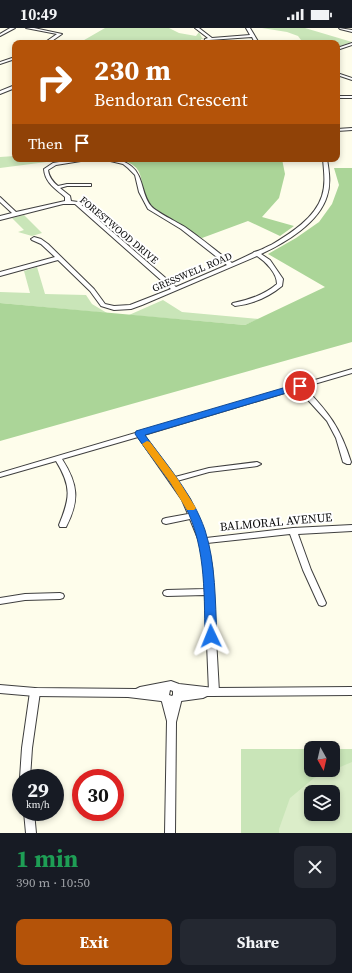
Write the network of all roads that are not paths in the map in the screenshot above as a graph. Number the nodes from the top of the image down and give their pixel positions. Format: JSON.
{"nodes":[{"id":1,"x":13,"y":28,"type":"edge"},
{"id":2,"x":28,"y":28,"type":"edge"},
{"id":3,"x":197,"y":28,"type":"edge"},
{"id":4,"x":248,"y":28,"type":"edge"},
{"id":5,"x":341,"y":28,"type":"edge"},
{"id":6,"x":352,"y":31,"type":"edge"},
{"id":7,"x":60,"y":34,"type":"junction"},
{"id":8,"x":66,"y":34,"type":"dead end"},
{"id":9,"x":0,"y":35,"type":"edge"},
{"id":10,"x":253,"y":36,"type":"junction"},
{"id":11,"x":210,"y":38,"type":"junction"},
{"id":12,"x":51,"y":40,"type":"edge"},
{"id":13,"x":206,"y":40,"type":"edge"},
{"id":14,"x":255,"y":40,"type":"edge"},
{"id":15,"x":352,"y":44,"type":"edge"},
{"id":16,"x":340,"y":48,"type":"edge"},
{"id":17,"x":12,"y":59,"type":"edge"},
{"id":18,"x":0,"y":63,"type":"edge"},
{"id":19,"x":340,"y":75,"type":"edge"},
{"id":20,"x":352,"y":79,"type":"edge"},
{"id":21,"x":12,"y":87,"type":"edge"},
{"id":22,"x":0,"y":93,"type":"edge"},
{"id":23,"x":340,"y":97,"type":"edge"},
{"id":24,"x":352,"y":97,"type":"edge"},
{"id":25,"x":352,"y":129,"type":"edge"},
{"id":26,"x":340,"y":130,"type":"edge"},
{"id":27,"x":67,"y":162,"type":"edge"},
{"id":28,"x":119,"y":162,"type":"edge"},
{"id":29,"x":325,"y":162,"type":"edge"},
{"id":30,"x":89,"y":185,"type":"dead end"},
{"id":31,"x":56,"y":188,"type":"junction"},
{"id":32,"x":0,"y":199,"type":"edge"},
{"id":33,"x":68,"y":202,"type":"junction"},
{"id":34,"x":16,"y":214,"type":"junction"},
{"id":35,"x":0,"y":218,"type":"edge"},
{"id":36,"x":34,"y":239,"type":"dead end"},
{"id":37,"x":256,"y":253,"type":"junction"},
{"id":38,"x":57,"y":258,"type":"junction"},
{"id":39,"x":231,"y":265,"type":"junction"},
{"id":40,"x":0,"y":274,"type":"edge"},
{"id":41,"x":175,"y":289,"type":"junction"},
{"id":42,"x":235,"y":304,"type":"dead end"},
{"id":43,"x":352,"y":371,"type":"edge"},
{"id":44,"x":300,"y":386,"type":"junction"},
{"id":45,"x":140,"y":434,"type":"junction"},
{"id":46,"x":58,"y":458,"type":"junction"},
{"id":47,"x":347,"y":462,"type":"dead end"},
{"id":48,"x":257,"y":464,"type":"dead end"},
{"id":49,"x":0,"y":475,"type":"edge"},
{"id":50,"x":174,"y":480,"type":"junction"},
{"id":51,"x":194,"y":516,"type":"junction"},
{"id":52,"x":166,"y":521,"type":"dead end"},
{"id":53,"x":63,"y":525,"type":"dead end"},
{"id":54,"x":352,"y":528,"type":"edge"},
{"id":55,"x":293,"y":531,"type":"junction"},
{"id":56,"x":203,"y":541,"type":"junction"},
{"id":57,"x":209,"y":592,"type":"junction"},
{"id":58,"x":167,"y":593,"type":"dead end"},
{"id":59,"x":60,"y":596,"type":"dead end"},
{"id":60,"x":0,"y":601,"type":"edge"},
{"id":61,"x":322,"y":603,"type":"dead end"},
{"id":62,"x":0,"y":689,"type":"edge"},
{"id":63,"x":352,"y":691,"type":"edge"},
{"id":64,"x":35,"y":692,"type":"junction"},
{"id":65,"x":214,"y":692,"type":"junction"},
{"id":66,"x":165,"y":694,"type":"junction"},
{"id":67,"x":177,"y":694,"type":"junction"},
{"id":68,"x":171,"y":722,"type":"junction"},
{"id":69,"x":26,"y":769,"type":"edge"},
{"id":70,"x":30,"y":821,"type":"edge"},
{"id":71,"x":31,"y":833,"type":"edge"},
{"id":72,"x":170,"y":833,"type":"edge"}],
"edges":[{"from":1,"to":9,"type":"street"},
{"from":2,"to":7,"type":"street"},
{"from":3,"to":11,"type":"street"},
{"from":4,"to":10,"type":"street"},
{"from":5,"to":6,"type":"street"},
{"from":7,"to":8,"type":"street"},
{"from":7,"to":12,"type":"street"},
{"from":10,"to":11,"type":"street"},
{"from":10,"to":14,"type":"street"},
{"from":11,"to":13,"type":"street"},
{"from":15,"to":16,"type":"street"},
{"from":17,"to":18,"type":"street"},
{"from":19,"to":20,"type":"street"},
{"from":21,"to":22,"type":"street"},
{"from":23,"to":24,"type":"street"},
{"from":25,"to":26,"type":"street"},
{"from":27,"to":31,"type":"street"},
{"from":28,"to":39,"type":"street"},
{"from":29,"to":37,"type":"street","name":"GRESSWELL ROAD"},
{"from":30,"to":31,"type":"street"},
{"from":31,"to":33,"type":"street"},
{"from":32,"to":34,"type":"street"},
{"from":33,"to":34,"type":"street","name":"FORESTWOOD DRIVE"},
{"from":33,"to":41,"type":"street","name":"FORESTWOOD DRIVE"},
{"from":34,"to":35,"type":"street","name":"FORESTWOOD DRIVE"},
{"from":36,"to":38,"type":"street","name":"GRESSWELL ROAD"},
{"from":37,"to":39,"type":"street","name":"GRESSWELL ROAD"},
{"from":37,"to":42,"type":"street"},
{"from":38,"to":40,"type":"street"},
{"from":38,"to":41,"type":"street","name":"GRESSWELL ROAD"},
{"from":39,"to":41,"type":"street","name":"GRESSWELL ROAD"},
{"from":43,"to":44,"type":"street"},
{"from":44,"to":45,"type":"street"},
{"from":44,"to":47,"type":"street"},
{"from":45,"to":46,"type":"street"},
{"from":45,"to":50,"type":"street"},
{"from":46,"to":49,"type":"street"},
{"from":46,"to":53,"type":"street"},
{"from":48,"to":50,"type":"street"},
{"from":50,"to":51,"type":"street"},
{"from":51,"to":52,"type":"street"},
{"from":51,"to":56,"type":"street"},
{"from":54,"to":55,"type":"street","name":"BALMORAL AVENUE"},
{"from":55,"to":56,"type":"street","name":"BALMORAL AVENUE"},
{"from":55,"to":61,"type":"street"},
{"from":56,"to":57,"type":"street"},
{"from":57,"to":58,"type":"street"},
{"from":57,"to":65,"type":"street"},
{"from":59,"to":60,"type":"street"},
{"from":62,"to":64,"type":"street"},
{"from":63,"to":65,"type":"street"},
{"from":64,"to":66,"type":"street"},
{"from":64,"to":69,"type":"street"},
{"from":65,"to":67,"type":"street"},
{"from":66,"to":67,"type":"street"},
{"from":66,"to":68,"type":"street"},
{"from":67,"to":68,"type":"street"},
{"from":68,"to":72,"type":"street"},
{"from":70,"to":71,"type":"street"}]}
